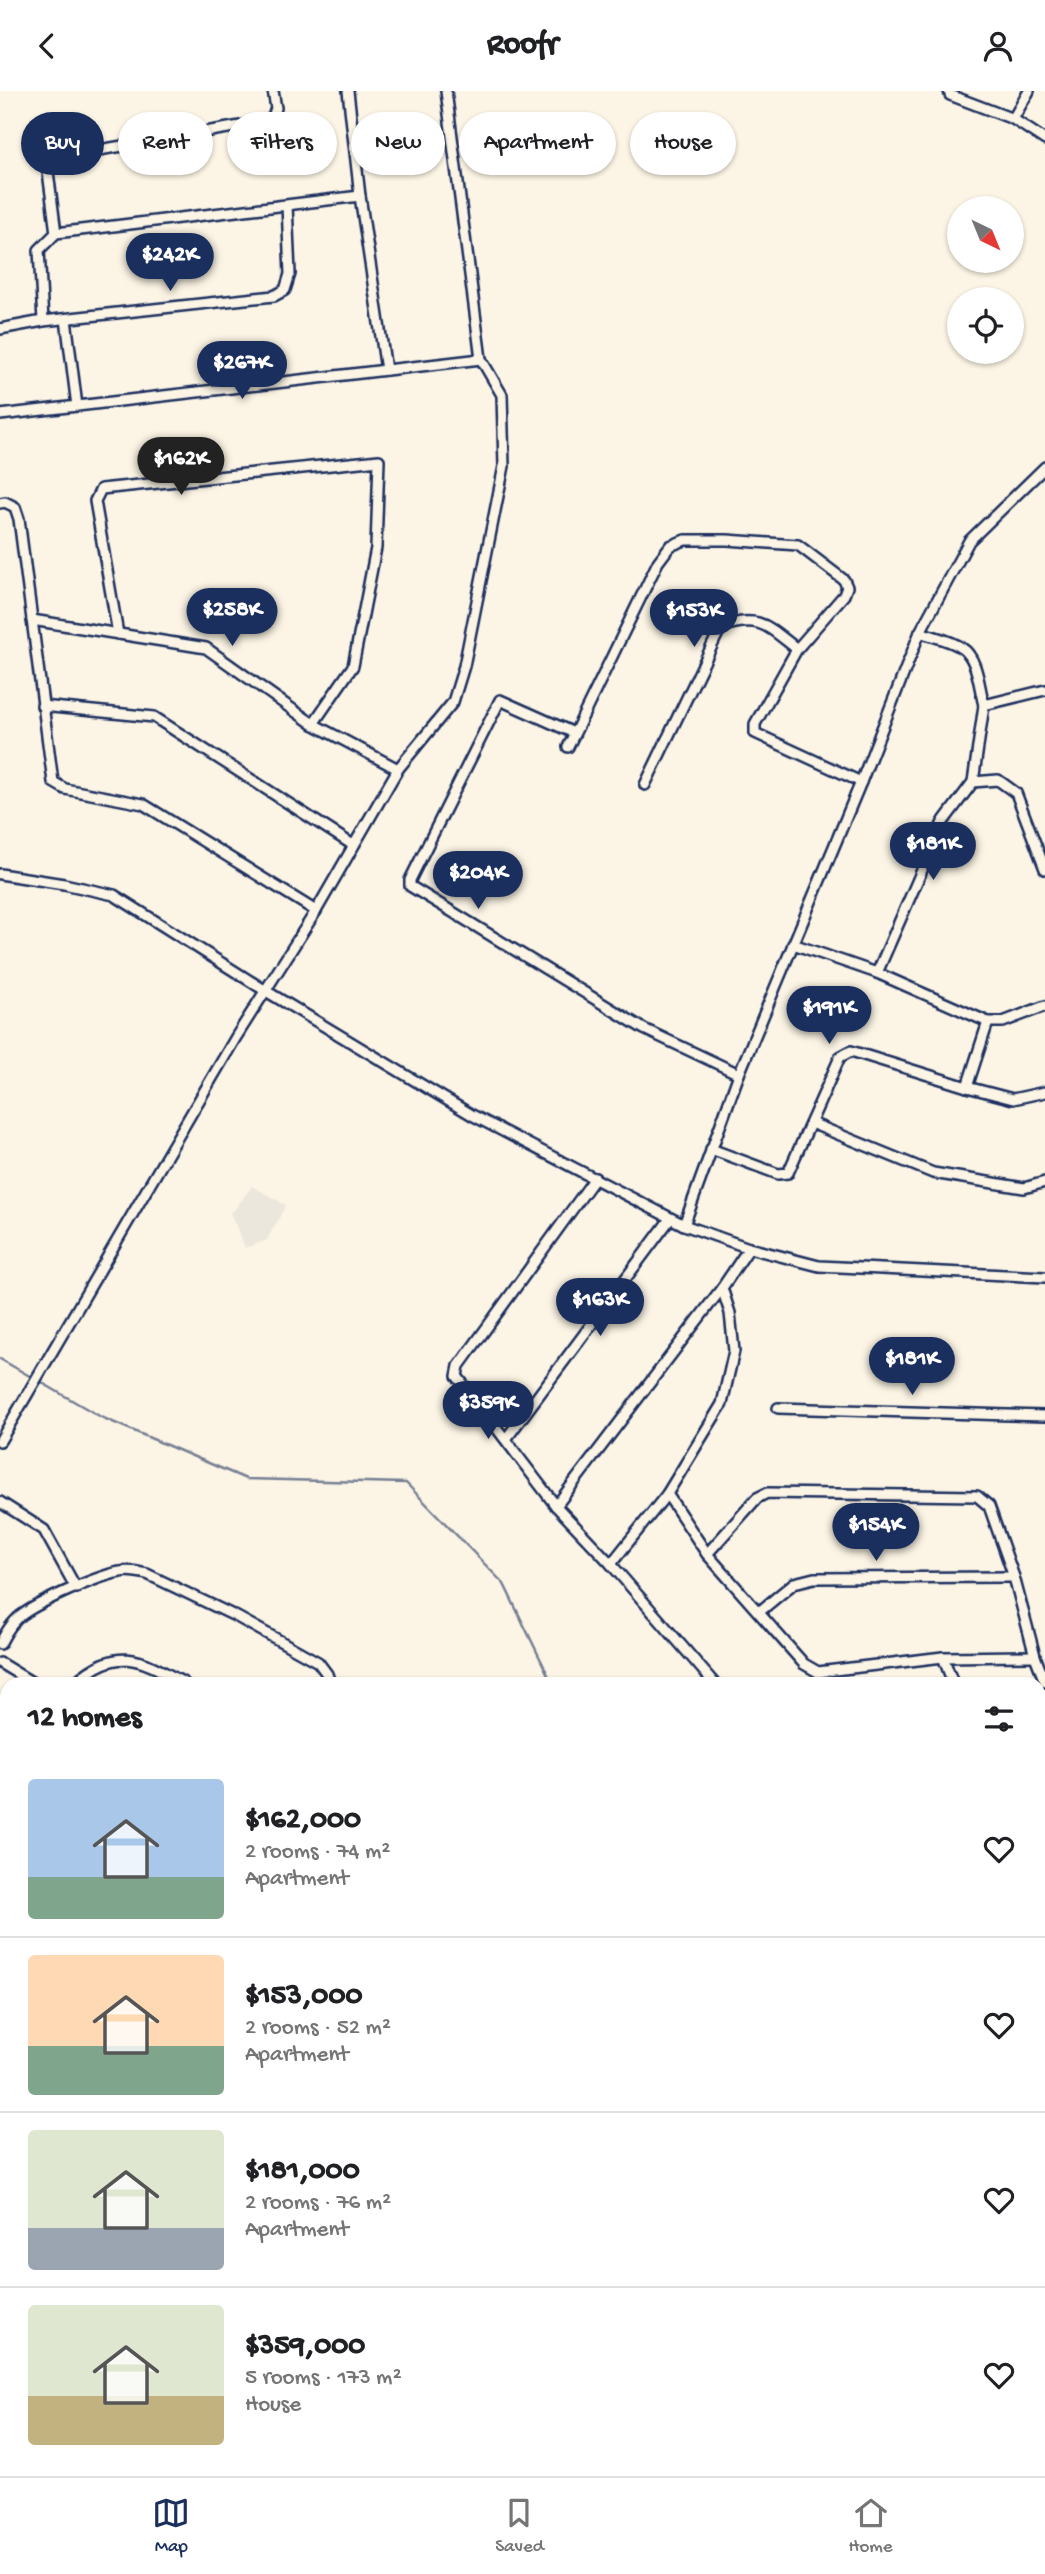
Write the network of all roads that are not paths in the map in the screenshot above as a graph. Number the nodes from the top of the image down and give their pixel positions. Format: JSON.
{"nodes":[{"id":1,"x":273,"y":91,"type":"edge"},
{"id":2,"x":348,"y":91,"type":"edge"},
{"id":3,"x":446,"y":91,"type":"edge"},
{"id":4,"x":949,"y":91,"type":"edge"},
{"id":5,"x":1029,"y":91,"type":"edge"},
{"id":6,"x":1013,"y":120,"type":"junction"},
{"id":7,"x":1045,"y":140,"type":"edge"},
{"id":8,"x":360,"y":196,"type":"junction"},
{"id":9,"x":287,"y":205,"type":"junction"},
{"id":10,"x":57,"y":233,"type":"junction"},
{"id":11,"x":66,"y":319,"type":"junction"},
{"id":12,"x":43,"y":321,"type":"junction"},
{"id":13,"x":0,"y":329,"type":"edge"},
{"id":14,"x":481,"y":359,"type":"junction"},
{"id":15,"x":386,"y":370,"type":"junction"},
{"id":16,"x":77,"y":406,"type":"junction"},
{"id":17,"x":0,"y":415,"type":"edge"},
{"id":18,"x":1045,"y":467,"type":"edge"},
{"id":19,"x":0,"y":503,"type":"edge"},
{"id":20,"x":32,"y":620,"type":"junction"},
{"id":21,"x":920,"y":632,"type":"junction"},
{"id":22,"x":118,"y":634,"type":"junction"},
{"id":23,"x":797,"y":649,"type":"junction"},
{"id":24,"x":1045,"y":690,"type":"edge"},
{"id":25,"x":984,"y":705,"type":"junction"},
{"id":26,"x":42,"y":706,"type":"junction"},
{"id":27,"x":313,"y":724,"type":"junction"},
{"id":28,"x":574,"y":733,"type":"junction"},
{"id":29,"x":568,"y":747,"type":"dead end"},
{"id":30,"x":398,"y":768,"type":"junction"},
{"id":31,"x":861,"y":782,"type":"junction"},
{"id":32,"x":973,"y":782,"type":"junction"},
{"id":33,"x":645,"y":785,"type":"dead end"},
{"id":34,"x":353,"y":845,"type":"junction"},
{"id":35,"x":1045,"y":869,"type":"edge"},
{"id":36,"x":0,"y":874,"type":"edge"},
{"id":37,"x":316,"y":911,"type":"junction"},
{"id":38,"x":793,"y":944,"type":"junction"},
{"id":39,"x":877,"y":972,"type":"junction"},
{"id":40,"x":266,"y":991,"type":"junction"},
{"id":41,"x":1045,"y":1006,"type":"edge"},
{"id":42,"x":988,"y":1022,"type":"junction"},
{"id":43,"x":739,"y":1074,"type":"junction"},
{"id":44,"x":967,"y":1087,"type":"junction"},
{"id":45,"x":1045,"y":1092,"type":"edge"},
{"id":46,"x":811,"y":1123,"type":"junction"},
{"id":47,"x":711,"y":1149,"type":"junction"},
{"id":48,"x":595,"y":1178,"type":"junction"},
{"id":49,"x":1045,"y":1182,"type":"edge"},
{"id":50,"x":670,"y":1219,"type":"junction"},
{"id":51,"x":684,"y":1225,"type":"junction"},
{"id":52,"x":750,"y":1248,"type":"junction"},
{"id":53,"x":1045,"y":1277,"type":"edge"},
{"id":54,"x":1045,"y":1286,"type":"edge"},
{"id":55,"x":722,"y":1288,"type":"junction"},
{"id":56,"x":778,"y":1408,"type":"dead end"},
{"id":57,"x":1045,"y":1416,"type":"edge"},
{"id":58,"x":506,"y":1439,"type":"junction"},
{"id":59,"x":0,"y":1441,"type":"edge"},
{"id":60,"x":667,"y":1494,"type":"junction"},
{"id":61,"x":0,"y":1502,"type":"edge"},
{"id":62,"x":556,"y":1506,"type":"junction"},
{"id":63,"x":708,"y":1555,"type":"junction"},
{"id":64,"x":611,"y":1564,"type":"junction"},
{"id":65,"x":1014,"y":1577,"type":"junction"},
{"id":66,"x":76,"y":1588,"type":"junction"},
{"id":67,"x":759,"y":1612,"type":"junction"},
{"id":68,"x":0,"y":1644,"type":"edge"},
{"id":69,"x":1035,"y":1656,"type":"junction"},
{"id":70,"x":943,"y":1657,"type":"junction"},
{"id":71,"x":0,"y":1663,"type":"edge"},
{"id":72,"x":23,"y":1677,"type":"edge"},
{"id":73,"x":82,"y":1677,"type":"edge"},
{"id":74,"x":173,"y":1677,"type":"edge"},
{"id":75,"x":328,"y":1677,"type":"edge"},
{"id":76,"x":709,"y":1677,"type":"edge"},
{"id":77,"x":951,"y":1677,"type":"edge"},
{"id":78,"x":1043,"y":1677,"type":"edge"}],
"edges":[{"from":1,"to":10,"type":"street"},
{"from":2,"to":8,"type":"street"},
{"from":3,"to":14,"type":"street"},
{"from":4,"to":6,"type":"street"},
{"from":5,"to":6,"type":"street"},
{"from":6,"to":7,"type":"street"},
{"from":8,"to":9,"type":"street"},
{"from":8,"to":15,"type":"street"},
{"from":9,"to":10,"type":"street"},
{"from":9,"to":11,"type":"street"},
{"from":10,"to":12,"type":"street"},
{"from":11,"to":12,"type":"street"},
{"from":11,"to":16,"type":"street"},
{"from":12,"to":13,"type":"street"},
{"from":14,"to":15,"type":"street"},
{"from":14,"to":30,"type":"street"},
{"from":15,"to":16,"type":"street"},
{"from":16,"to":17,"type":"street"},
{"from":18,"to":21,"type":"street"},
{"from":19,"to":20,"type":"street"},
{"from":20,"to":22,"type":"street"},
{"from":20,"to":26,"type":"street"},
{"from":21,"to":25,"type":"street"},
{"from":21,"to":31,"type":"street"},
{"from":22,"to":27,"type":"street"},
{"from":22,"to":27,"type":"street"},
{"from":23,"to":28,"type":"street"},
{"from":23,"to":31,"type":"street"},
{"from":23,"to":33,"type":"street"},
{"from":24,"to":25,"type":"street"},
{"from":25,"to":32,"type":"street"},
{"from":26,"to":34,"type":"street"},
{"from":26,"to":37,"type":"street"},
{"from":27,"to":30,"type":"street"},
{"from":28,"to":29,"type":"street"},
{"from":28,"to":43,"type":"street"},
{"from":30,"to":34,"type":"street"},
{"from":31,"to":38,"type":"street"},
{"from":32,"to":35,"type":"street"},
{"from":32,"to":39,"type":"street"},
{"from":34,"to":37,"type":"street"},
{"from":36,"to":40,"type":"street"},
{"from":37,"to":40,"type":"street"},
{"from":38,"to":39,"type":"street"},
{"from":38,"to":43,"type":"street"},
{"from":39,"to":42,"type":"street"},
{"from":40,"to":48,"type":"street"},
{"from":40,"to":59,"type":"street"},
{"from":41,"to":42,"type":"street"},
{"from":42,"to":44,"type":"street"},
{"from":43,"to":47,"type":"street"},
{"from":44,"to":45,"type":"street"},
{"from":44,"to":46,"type":"street"},
{"from":46,"to":47,"type":"street"},
{"from":46,"to":49,"type":"street"},
{"from":47,"to":51,"type":"street"},
{"from":48,"to":50,"type":"street"},
{"from":48,"to":58,"type":"street"},
{"from":50,"to":51,"type":"street"},
{"from":50,"to":58,"type":"street"},
{"from":51,"to":52,"type":"street"},
{"from":52,"to":53,"type":"street"},
{"from":52,"to":55,"type":"street"},
{"from":53,"to":54,"type":"street"},
{"from":55,"to":60,"type":"street"},
{"from":55,"to":62,"type":"street"},
{"from":56,"to":57,"type":"street"},
{"from":58,"to":62,"type":"street"},
{"from":60,"to":63,"type":"street"},
{"from":60,"to":64,"type":"street"},
{"from":61,"to":66,"type":"street"},
{"from":62,"to":64,"type":"street"},
{"from":63,"to":65,"type":"street"},
{"from":63,"to":67,"type":"street"},
{"from":64,"to":76,"type":"street"},
{"from":65,"to":67,"type":"street"},
{"from":65,"to":69,"type":"street"},
{"from":66,"to":68,"type":"street"},
{"from":66,"to":75,"type":"street"},
{"from":67,"to":70,"type":"street"},
{"from":69,"to":70,"type":"street"},
{"from":69,"to":78,"type":"street"},
{"from":70,"to":77,"type":"street"},
{"from":71,"to":72,"type":"street"},
{"from":73,"to":74,"type":"street"}]}
